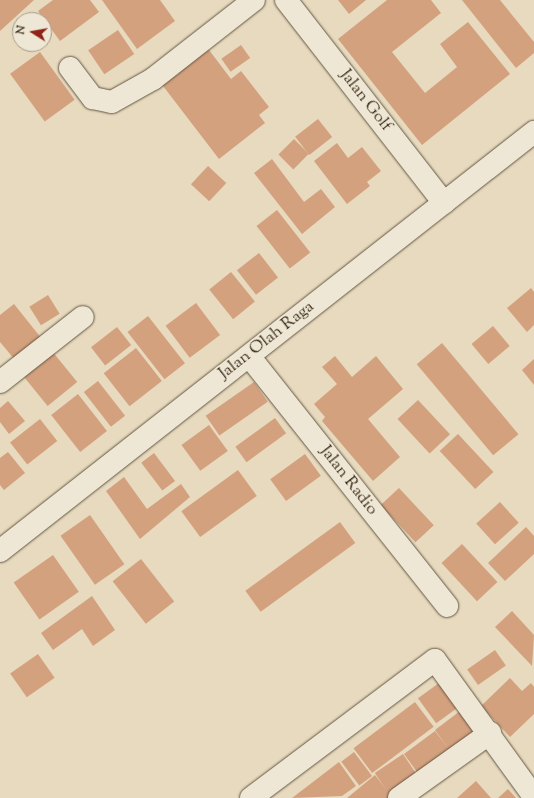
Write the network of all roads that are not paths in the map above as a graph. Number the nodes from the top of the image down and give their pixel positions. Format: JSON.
{"nodes":[{"id":1,"x":254,"y":0,"type":"edge"},
{"id":2,"x":286,"y":0,"type":"edge"},
{"id":3,"x":70,"y":68,"type":"dead end"},
{"id":4,"x":534,"y":132,"type":"edge"},
{"id":5,"x":444,"y":203,"type":"junction"},
{"id":6,"x":83,"y":317,"type":"dead end"},
{"id":7,"x":249,"y":356,"type":"junction"},
{"id":8,"x":0,"y":382,"type":"edge"},
{"id":9,"x":0,"y":551,"type":"edge"},
{"id":10,"x":447,"y":606,"type":"dead end"},
{"id":11,"x":490,"y":733,"type":"junction"},
{"id":12,"x":534,"y":797,"type":"edge"},
{"id":13,"x":251,"y":798,"type":"edge"},
{"id":14,"x":399,"y":798,"type":"edge"}],
"edges":[{"from":1,"to":3,"type":"street"},
{"from":2,"to":5,"type":"street","name":"Jalan Golf"},
{"from":4,"to":5,"type":"street","name":"Jalan Olah Raga"},
{"from":5,"to":7,"type":"street","name":"Jalan Olah Raga"},
{"from":6,"to":8,"type":"street"},
{"from":7,"to":9,"type":"street","name":"Jalan Olah Raga"},
{"from":7,"to":10,"type":"street","name":"Jalan Radio"},
{"from":11,"to":12,"type":"street"},
{"from":11,"to":13,"type":"street"},
{"from":11,"to":14,"type":"street"}]}
